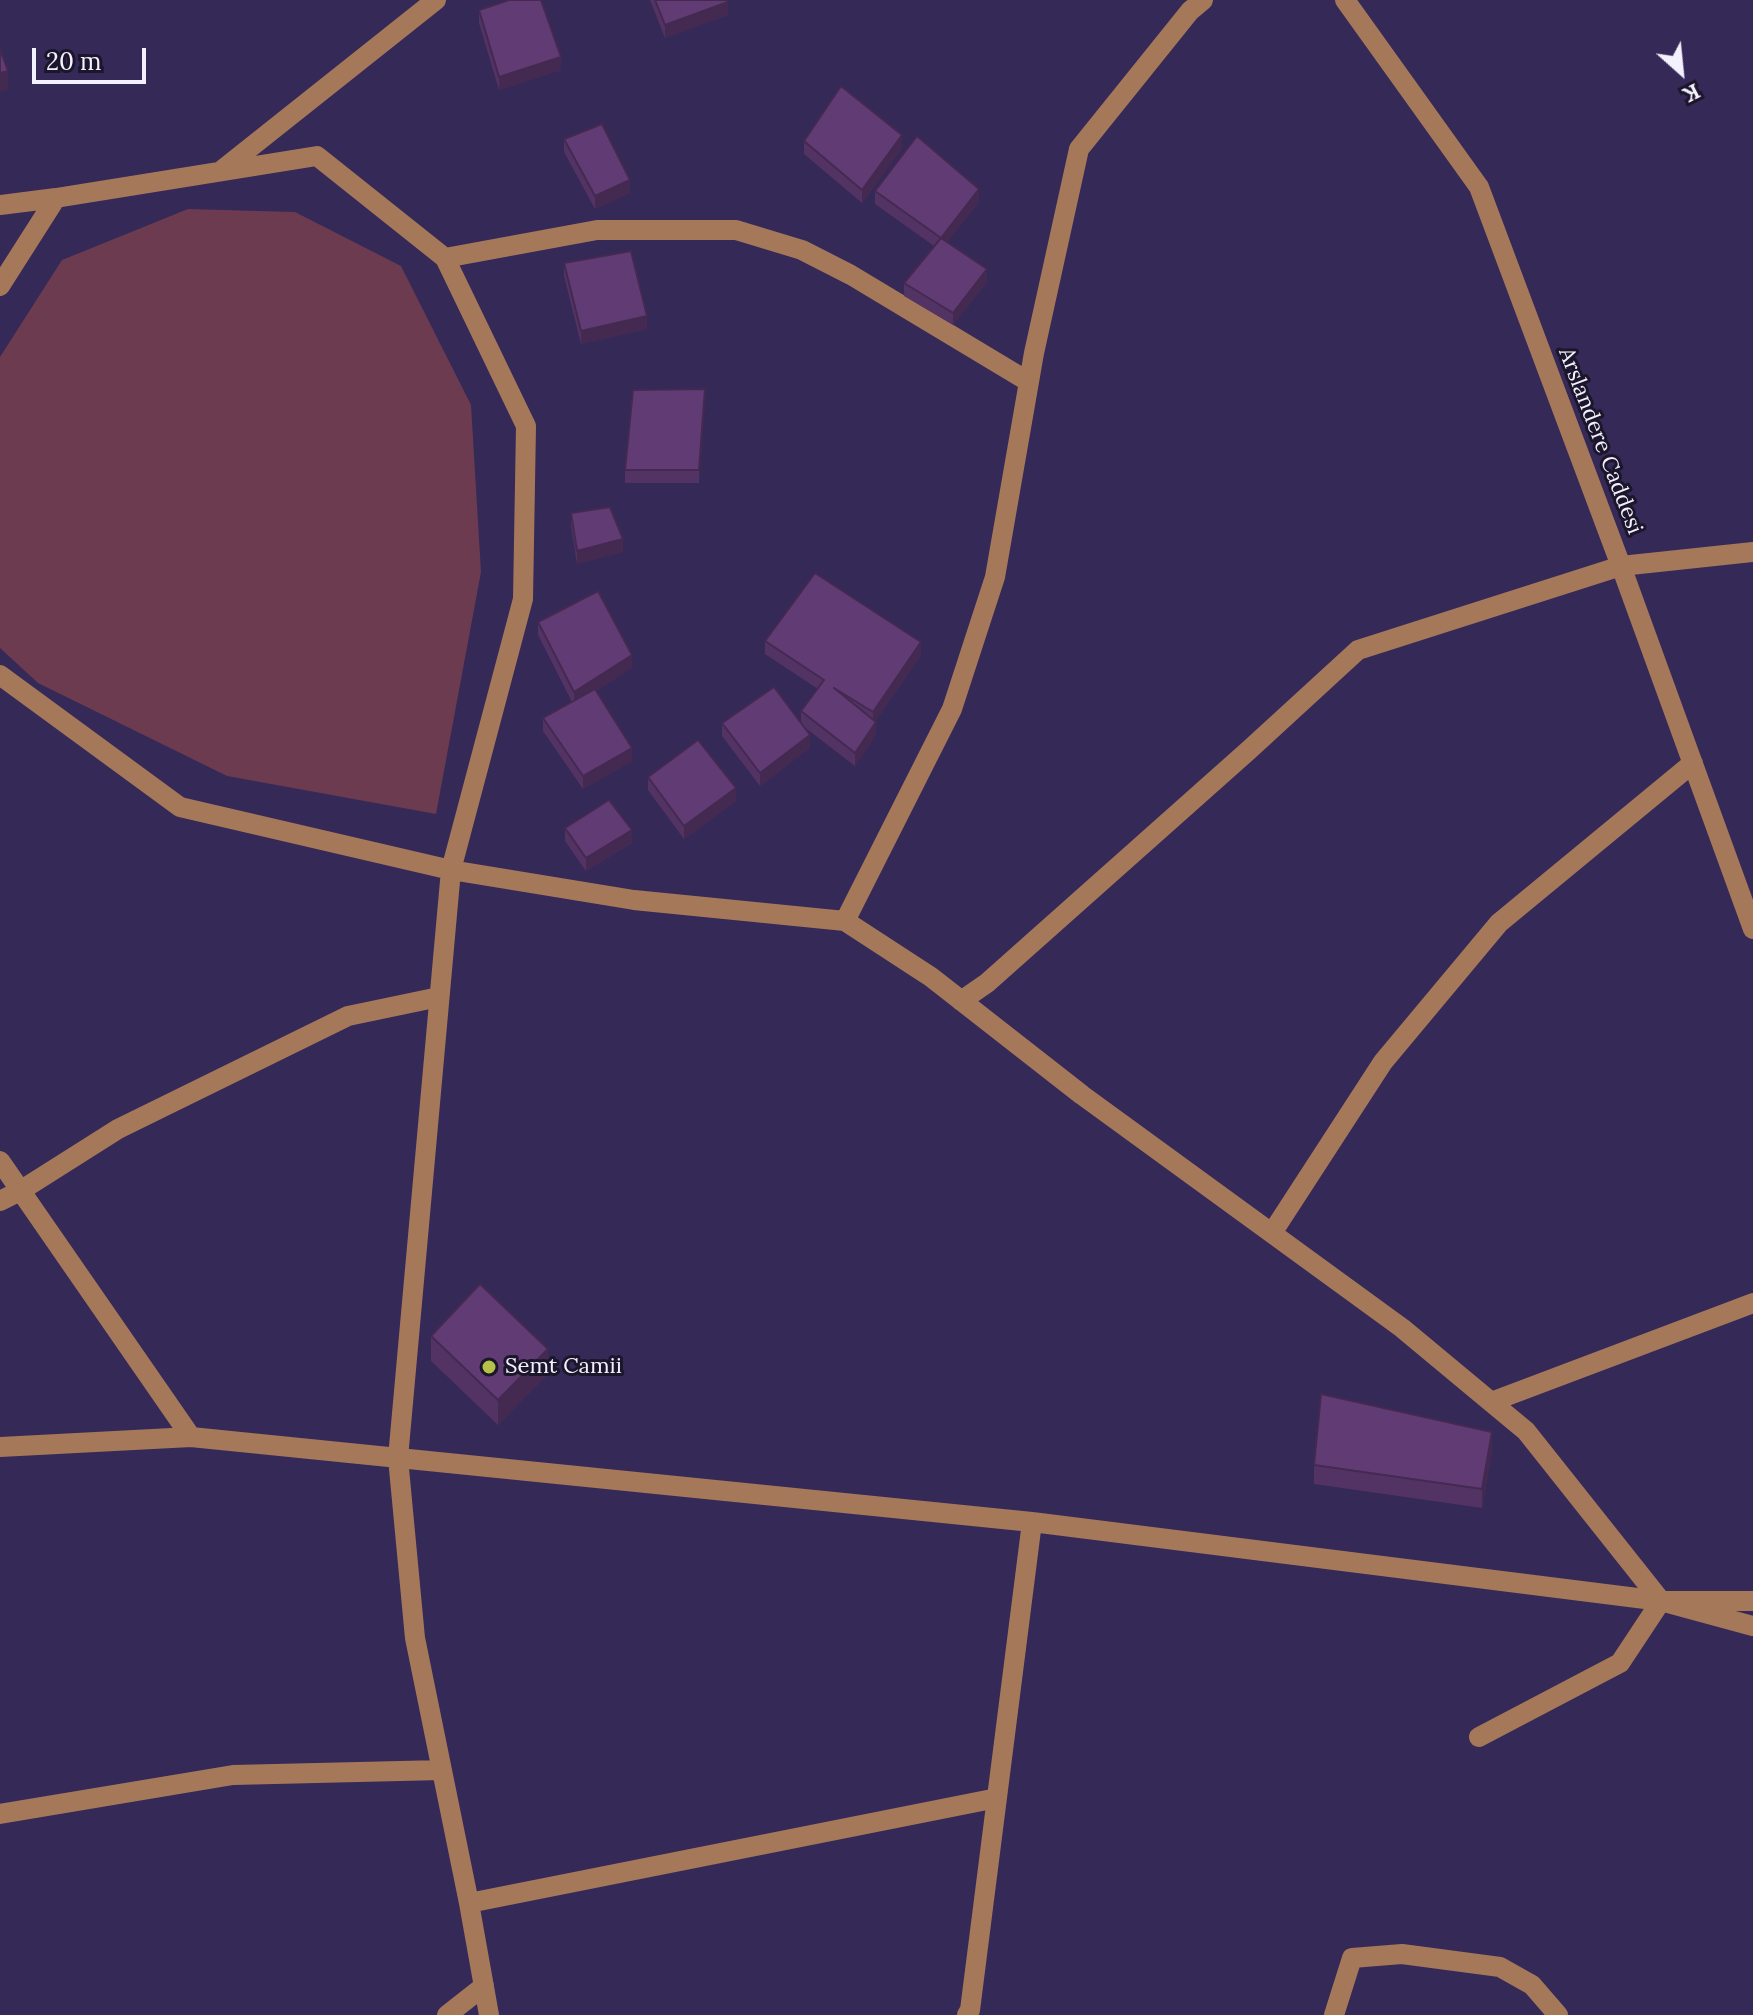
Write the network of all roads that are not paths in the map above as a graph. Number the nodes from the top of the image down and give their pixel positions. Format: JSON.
{"nodes":[{"id":1,"x":436,"y":0,"type":"edge"},
{"id":2,"x":1203,"y":0,"type":"edge"},
{"id":3,"x":1345,"y":0,"type":"edge"},
{"id":4,"x":219,"y":172,"type":"junction"},
{"id":5,"x":56,"y":198,"type":"junction"},
{"id":6,"x":0,"y":205,"type":"edge"},
{"id":7,"x":445,"y":258,"type":"junction"},
{"id":8,"x":0,"y":286,"type":"edge"},
{"id":9,"x":1029,"y":382,"type":"junction"},
{"id":10,"x":1753,"y":552,"type":"edge"},
{"id":11,"x":1621,"y":566,"type":"junction"},
{"id":12,"x":0,"y":675,"type":"edge"},
{"id":13,"x":1693,"y":763,"type":"junction"},
{"id":14,"x":451,"y":870,"type":"junction"},
{"id":15,"x":845,"y":921,"type":"junction"},
{"id":16,"x":1753,"y":929,"type":"edge"},
{"id":17,"x":439,"y":997,"type":"junction"},
{"id":18,"x":961,"y":1001,"type":"junction"},
{"id":19,"x":0,"y":1161,"type":"edge"},
{"id":20,"x":20,"y":1191,"type":"junction"},
{"id":21,"x":0,"y":1201,"type":"edge"},
{"id":22,"x":1272,"y":1233,"type":"junction"},
{"id":23,"x":1753,"y":1303,"type":"edge"},
{"id":24,"x":1491,"y":1402,"type":"junction"},
{"id":25,"x":191,"y":1437,"type":"junction"},
{"id":26,"x":0,"y":1447,"type":"edge"},
{"id":27,"x":398,"y":1458,"type":"junction"},
{"id":28,"x":1032,"y":1522,"type":"junction"},
{"id":29,"x":1661,"y":1601,"type":"junction"},
{"id":30,"x":1753,"y":1601,"type":"edge"},
{"id":31,"x":1753,"y":1626,"type":"edge"},
{"id":32,"x":1479,"y":1737,"type":"dead end"},
{"id":33,"x":442,"y":1770,"type":"junction"},
{"id":34,"x":997,"y":1798,"type":"junction"},
{"id":35,"x":0,"y":1814,"type":"edge"},
{"id":36,"x":469,"y":1903,"type":"junction"},
{"id":37,"x":484,"y":1986,"type":"junction"},
{"id":38,"x":969,"y":2013,"type":"edge"},
{"id":39,"x":447,"y":2015,"type":"edge"},
{"id":40,"x":489,"y":2015,"type":"edge"},
{"id":41,"x":1334,"y":2015,"type":"edge"},
{"id":42,"x":1558,"y":2015,"type":"edge"}],
"edges":[{"from":1,"to":4,"type":"street"},
{"from":2,"to":9,"type":"street"},
{"from":3,"to":11,"type":"street","name":"Arslandere Caddesi"},
{"from":4,"to":5,"type":"street"},
{"from":4,"to":7,"type":"street"},
{"from":5,"to":6,"type":"street"},
{"from":5,"to":8,"type":"street"},
{"from":7,"to":9,"type":"street"},
{"from":7,"to":14,"type":"street"},
{"from":9,"to":15,"type":"street"},
{"from":10,"to":11,"type":"street"},
{"from":11,"to":13,"type":"street","name":"Arslandere Caddesi"},
{"from":11,"to":18,"type":"street"},
{"from":12,"to":14,"type":"street"},
{"from":13,"to":16,"type":"street","name":"Arslandere Caddesi"},
{"from":13,"to":22,"type":"street"},
{"from":14,"to":15,"type":"street"},
{"from":14,"to":17,"type":"street"},
{"from":15,"to":18,"type":"street"},
{"from":17,"to":20,"type":"street"},
{"from":17,"to":27,"type":"street"},
{"from":18,"to":22,"type":"street"},
{"from":19,"to":20,"type":"street"},
{"from":20,"to":21,"type":"street"},
{"from":20,"to":25,"type":"street"},
{"from":22,"to":24,"type":"street"},
{"from":23,"to":24,"type":"street"},
{"from":24,"to":29,"type":"street"},
{"from":25,"to":26,"type":"street"},
{"from":25,"to":27,"type":"street"},
{"from":27,"to":28,"type":"street"},
{"from":27,"to":33,"type":"street"},
{"from":28,"to":29,"type":"street"},
{"from":28,"to":34,"type":"street"},
{"from":29,"to":30,"type":"street"},
{"from":29,"to":31,"type":"street"},
{"from":29,"to":32,"type":"street"},
{"from":33,"to":35,"type":"street"},
{"from":33,"to":36,"type":"street"},
{"from":34,"to":36,"type":"street"},
{"from":34,"to":38,"type":"street"},
{"from":36,"to":37,"type":"street"},
{"from":37,"to":39,"type":"street"},
{"from":37,"to":40,"type":"street"},
{"from":41,"to":42,"type":"street"}]}
